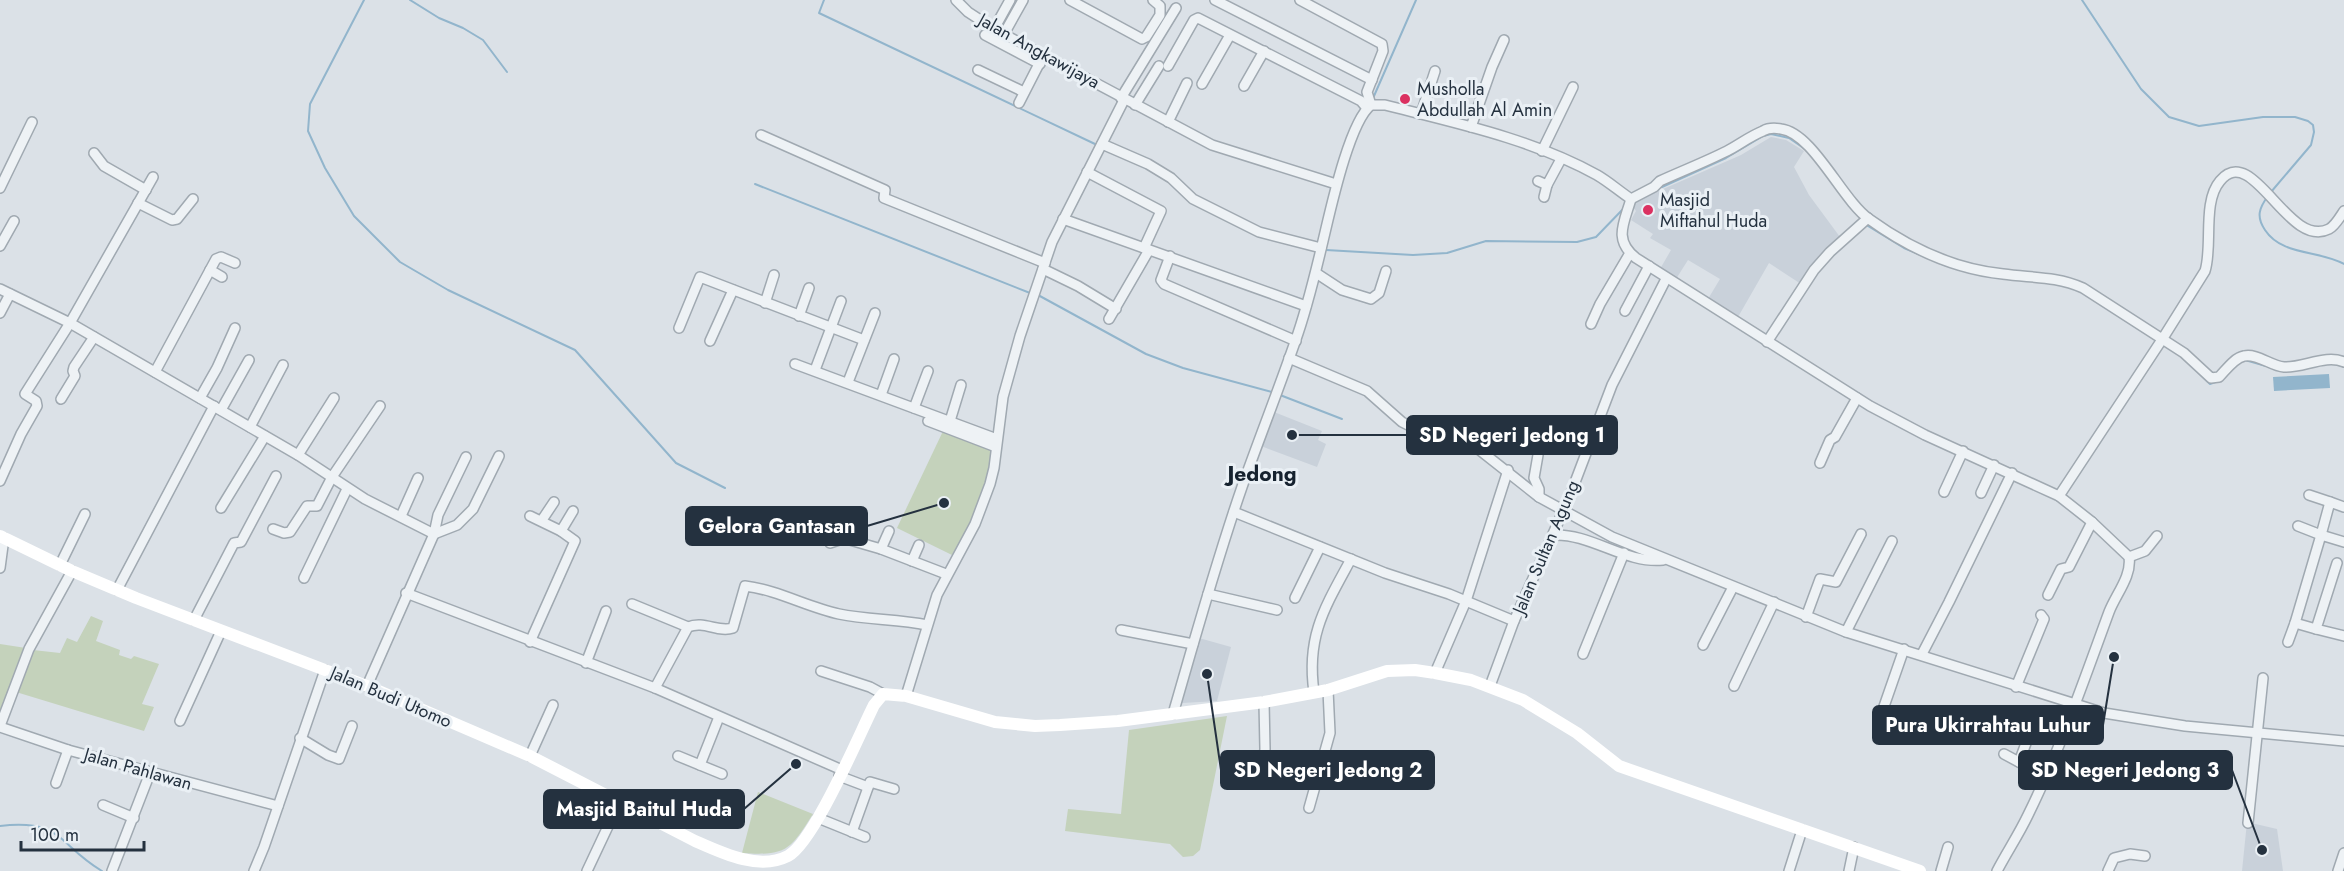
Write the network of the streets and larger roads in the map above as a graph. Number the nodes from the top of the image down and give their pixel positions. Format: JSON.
{"nodes":[{"id":1,"x":956,"y":0,"type":"edge"},
{"id":2,"x":1010,"y":0,"type":"edge"},
{"id":3,"x":1070,"y":0,"type":"edge"},
{"id":4,"x":1153,"y":0,"type":"edge"},
{"id":5,"x":1215,"y":0,"type":"edge"},
{"id":6,"x":1300,"y":0,"type":"edge"},
{"id":7,"x":1021,"y":3,"type":"edge"},
{"id":8,"x":1176,"y":8,"type":"dead end"},
{"id":9,"x":994,"y":29,"type":"junction"},
{"id":10,"x":1004,"y":34,"type":"junction"},
{"id":11,"x":1230,"y":34,"type":"junction"},
{"id":12,"x":985,"y":35,"type":"dead end"},
{"id":13,"x":1504,"y":40,"type":"dead end"},
{"id":14,"x":1264,"y":51,"type":"junction"},
{"id":15,"x":1042,"y":59,"type":"junction"},
{"id":16,"x":978,"y":70,"type":"dead end"},
{"id":17,"x":1435,"y":71,"type":"dead end"},
{"id":18,"x":1372,"y":80,"type":"junction"},
{"id":19,"x":1187,"y":83,"type":"dead end"},
{"id":20,"x":1202,"y":84,"type":"dead end"},
{"id":21,"x":1244,"y":86,"type":"dead end"},
{"id":22,"x":1573,"y":87,"type":"dead end"},
{"id":23,"x":1024,"y":92,"type":"junction"},
{"id":24,"x":1123,"y":99,"type":"junction"},
{"id":25,"x":1019,"y":103,"type":"dead end"},
{"id":26,"x":1135,"y":105,"type":"junction"},
{"id":27,"x":1369,"y":107,"type":"junction"},
{"id":28,"x":1421,"y":114,"type":"junction"},
{"id":29,"x":32,"y":122,"type":"dead end"},
{"id":30,"x":1168,"y":122,"type":"junction"},
{"id":31,"x":1471,"y":127,"type":"junction"},
{"id":32,"x":761,"y":135,"type":"dead end"},
{"id":33,"x":1102,"y":144,"type":"junction"},
{"id":34,"x":1542,"y":151,"type":"junction"},
{"id":35,"x":94,"y":153,"type":"dead end"},
{"id":36,"x":1561,"y":159,"type":"junction"},
{"id":37,"x":1087,"y":172,"type":"junction"},
{"id":38,"x":3,"y":177,"type":"edge"},
{"id":39,"x":153,"y":177,"type":"dead end"},
{"id":40,"x":1336,"y":184,"type":"junction"},
{"id":41,"x":0,"y":188,"type":"edge"},
{"id":42,"x":146,"y":190,"type":"junction"},
{"id":43,"x":1544,"y":197,"type":"dead end"},
{"id":44,"x":1631,"y":199,"type":"junction"},
{"id":45,"x":193,"y":200,"type":"dead end"},
{"id":46,"x":138,"y":203,"type":"junction"},
{"id":47,"x":2344,"y":211,"type":"edge"},
{"id":48,"x":1868,"y":218,"type":"junction"},
{"id":49,"x":1063,"y":219,"type":"junction"},
{"id":50,"x":14,"y":221,"type":"dead end"},
{"id":51,"x":0,"y":246,"type":"edge"},
{"id":52,"x":1321,"y":248,"type":"junction"},
{"id":53,"x":1147,"y":249,"type":"junction"},
{"id":54,"x":1630,"y":253,"type":"junction"},
{"id":55,"x":1170,"y":256,"type":"junction"},
{"id":56,"x":235,"y":263,"type":"dead end"},
{"id":57,"x":1044,"y":266,"type":"junction"},
{"id":58,"x":1649,"y":267,"type":"junction"},
{"id":59,"x":210,"y":270,"type":"junction"},
{"id":60,"x":1386,"y":272,"type":"dead end"},
{"id":61,"x":1316,"y":273,"type":"junction"},
{"id":62,"x":774,"y":275,"type":"dead end"},
{"id":63,"x":222,"y":277,"type":"dead end"},
{"id":64,"x":1666,"y":279,"type":"junction"},
{"id":65,"x":809,"y":288,"type":"dead end"},
{"id":66,"x":0,"y":289,"type":"edge"},
{"id":67,"x":733,"y":290,"type":"junction"},
{"id":68,"x":10,"y":294,"type":"junction"},
{"id":69,"x":841,"y":301,"type":"dead end"},
{"id":70,"x":765,"y":303,"type":"junction"},
{"id":71,"x":1306,"y":306,"type":"junction"},
{"id":72,"x":1116,"y":309,"type":"junction"},
{"id":73,"x":1625,"y":311,"type":"dead end"},
{"id":74,"x":0,"y":313,"type":"edge"},
{"id":75,"x":875,"y":313,"type":"dead end"},
{"id":76,"x":799,"y":316,"type":"junction"},
{"id":77,"x":1109,"y":319,"type":"dead end"},
{"id":78,"x":70,"y":323,"type":"junction"},
{"id":79,"x":1591,"y":324,"type":"dead end"},
{"id":80,"x":235,"y":328,"type":"dead end"},
{"id":81,"x":679,"y":328,"type":"dead end"},
{"id":82,"x":831,"y":328,"type":"junction"},
{"id":83,"x":94,"y":337,"type":"junction"},
{"id":84,"x":864,"y":340,"type":"junction"},
{"id":85,"x":710,"y":341,"type":"dead end"},
{"id":86,"x":1296,"y":341,"type":"junction"},
{"id":87,"x":2161,"y":341,"type":"junction"},
{"id":88,"x":1767,"y":342,"type":"junction"},
{"id":89,"x":1289,"y":358,"type":"junction"},
{"id":90,"x":894,"y":359,"type":"dead end"},
{"id":91,"x":249,"y":360,"type":"dead end"},
{"id":92,"x":2344,"y":362,"type":"edge"},
{"id":93,"x":795,"y":364,"type":"dead end"},
{"id":94,"x":282,"y":365,"type":"dead end"},
{"id":95,"x":815,"y":370,"type":"junction"},
{"id":96,"x":928,"y":371,"type":"dead end"},
{"id":97,"x":155,"y":372,"type":"junction"},
{"id":98,"x":848,"y":382,"type":"junction"},
{"id":99,"x":961,"y":385,"type":"dead end"},
{"id":100,"x":881,"y":395,"type":"junction"},
{"id":101,"x":200,"y":398,"type":"junction"},
{"id":102,"x":334,"y":398,"type":"dead end"},
{"id":103,"x":1857,"y":398,"type":"junction"},
{"id":104,"x":61,"y":399,"type":"dead end"},
{"id":105,"x":380,"y":406,"type":"dead end"},
{"id":106,"x":217,"y":408,"type":"junction"},
{"id":107,"x":914,"y":408,"type":"junction"},
{"id":108,"x":928,"y":421,"type":"dead end"},
{"id":109,"x":950,"y":421,"type":"junction"},
{"id":110,"x":250,"y":427,"type":"junction"},
{"id":111,"x":265,"y":436,"type":"junction"},
{"id":112,"x":997,"y":443,"type":"junction"},
{"id":113,"x":1963,"y":451,"type":"junction"},
{"id":114,"x":298,"y":455,"type":"junction"},
{"id":115,"x":1538,"y":455,"type":"dead end"},
{"id":116,"x":500,"y":456,"type":"dead end"},
{"id":117,"x":466,"y":457,"type":"dead end"},
{"id":118,"x":1820,"y":463,"type":"dead end"},
{"id":119,"x":1994,"y":465,"type":"junction"},
{"id":120,"x":1508,"y":470,"type":"junction"},
{"id":121,"x":2012,"y":473,"type":"junction"},
{"id":122,"x":276,"y":476,"type":"dead end"},
{"id":123,"x":332,"y":477,"type":"junction"},
{"id":124,"x":418,"y":478,"type":"dead end"},
{"id":125,"x":0,"y":481,"type":"edge"},
{"id":126,"x":347,"y":489,"type":"junction"},
{"id":127,"x":1944,"y":492,"type":"dead end"},
{"id":128,"x":1981,"y":493,"type":"dead end"},
{"id":129,"x":2309,"y":495,"type":"dead end"},
{"id":130,"x":2058,"y":496,"type":"junction"},
{"id":131,"x":1539,"y":497,"type":"junction"},
{"id":132,"x":554,"y":502,"type":"dead end"},
{"id":133,"x":2330,"y":502,"type":"junction"},
{"id":134,"x":2344,"y":507,"type":"edge"},
{"id":135,"x":221,"y":508,"type":"dead end"},
{"id":136,"x":573,"y":511,"type":"dead end"},
{"id":137,"x":1234,"y":512,"type":"junction"},
{"id":138,"x":1563,"y":512,"type":"junction"},
{"id":139,"x":85,"y":514,"type":"dead end"},
{"id":140,"x":401,"y":516,"type":"junction"},
{"id":141,"x":530,"y":516,"type":"dead end"},
{"id":142,"x":542,"y":520,"type":"junction"},
{"id":143,"x":2092,"y":522,"type":"junction"},
{"id":144,"x":853,"y":523,"type":"dead end"},
{"id":145,"x":2298,"y":526,"type":"dead end"},
{"id":146,"x":273,"y":529,"type":"dead end"},
{"id":147,"x":561,"y":531,"type":"junction"},
{"id":148,"x":889,"y":531,"type":"dead end"},
{"id":149,"x":434,"y":534,"type":"junction"},
{"id":150,"x":1861,"y":534,"type":"dead end"},
{"id":151,"x":1553,"y":535,"type":"junction"},
{"id":152,"x":2321,"y":535,"type":"junction"},
{"id":153,"x":2157,"y":536,"type":"dead end"},
{"id":154,"x":2,"y":537,"type":"edge"},
{"id":155,"x":849,"y":537,"type":"junction"},
{"id":156,"x":1892,"y":541,"type":"dead end"},
{"id":157,"x":2344,"y":542,"type":"edge"},
{"id":158,"x":830,"y":543,"type":"dead end"},
{"id":159,"x":919,"y":545,"type":"dead end"},
{"id":160,"x":1320,"y":547,"type":"junction"},
{"id":161,"x":881,"y":549,"type":"junction"},
{"id":162,"x":1624,"y":553,"type":"junction"},
{"id":163,"x":2129,"y":557,"type":"junction"},
{"id":164,"x":1351,"y":559,"type":"junction"},
{"id":165,"x":1665,"y":560,"type":"junction"},
{"id":166,"x":912,"y":561,"type":"junction"},
{"id":167,"x":2337,"y":563,"type":"dead end"},
{"id":168,"x":60,"y":565,"type":"junction"},
{"id":169,"x":0,"y":568,"type":"edge"},
{"id":170,"x":72,"y":571,"type":"junction"},
{"id":171,"x":946,"y":574,"type":"junction"},
{"id":172,"x":304,"y":578,"type":"dead end"},
{"id":173,"x":1733,"y":587,"type":"junction"},
{"id":174,"x":117,"y":590,"type":"junction"},
{"id":175,"x":406,"y":593,"type":"junction"},
{"id":176,"x":1208,"y":594,"type":"junction"},
{"id":177,"x":2048,"y":595,"type":"dead end"},
{"id":178,"x":1295,"y":598,"type":"dead end"},
{"id":179,"x":1466,"y":601,"type":"junction"},
{"id":180,"x":1774,"y":602,"type":"junction"},
{"id":181,"x":632,"y":604,"type":"dead end"},
{"id":182,"x":1277,"y":610,"type":"dead end"},
{"id":183,"x":606,"y":611,"type":"dead end"},
{"id":184,"x":2041,"y":615,"type":"dead end"},
{"id":185,"x":1806,"y":617,"type":"junction"},
{"id":186,"x":194,"y":620,"type":"junction"},
{"id":187,"x":1514,"y":621,"type":"junction"},
{"id":188,"x":2295,"y":623,"type":"junction"},
{"id":189,"x":927,"y":626,"type":"junction"},
{"id":190,"x":688,"y":627,"type":"junction"},
{"id":191,"x":2316,"y":629,"type":"junction"},
{"id":192,"x":1121,"y":630,"type":"dead end"},
{"id":193,"x":221,"y":631,"type":"junction"},
{"id":194,"x":1846,"y":632,"type":"junction"},
{"id":195,"x":2344,"y":636,"type":"edge"},
{"id":196,"x":530,"y":642,"type":"junction"},
{"id":197,"x":2288,"y":642,"type":"dead end"},
{"id":198,"x":1193,"y":644,"type":"junction"},
{"id":199,"x":1703,"y":645,"type":"dead end"},
{"id":200,"x":1904,"y":649,"type":"junction"},
{"id":201,"x":1583,"y":654,"type":"dead end"},
{"id":202,"x":1922,"y":654,"type":"junction"},
{"id":203,"x":586,"y":663,"type":"junction"},
{"id":204,"x":325,"y":670,"type":"junction"},
{"id":205,"x":821,"y":671,"type":"dead end"},
{"id":206,"x":1435,"y":673,"type":"junction"},
{"id":207,"x":2263,"y":678,"type":"dead end"},
{"id":208,"x":366,"y":686,"type":"junction"},
{"id":209,"x":1490,"y":686,"type":"junction"},
{"id":210,"x":1734,"y":686,"type":"dead end"},
{"id":211,"x":2016,"y":687,"type":"junction"},
{"id":212,"x":655,"y":688,"type":"junction"},
{"id":213,"x":1328,"y":690,"type":"junction"},
{"id":214,"x":1314,"y":692,"type":"junction"},
{"id":215,"x":883,"y":694,"type":"junction"},
{"id":216,"x":906,"y":696,"type":"junction"},
{"id":217,"x":1264,"y":702,"type":"junction"},
{"id":218,"x":2074,"y":703,"type":"junction"},
{"id":219,"x":554,"y":705,"type":"dead end"},
{"id":220,"x":1173,"y":714,"type":"junction"},
{"id":221,"x":1881,"y":715,"type":"dead end"},
{"id":222,"x":719,"y":717,"type":"junction"},
{"id":223,"x":2036,"y":719,"type":"dead end"},
{"id":224,"x":180,"y":721,"type":"dead end"},
{"id":225,"x":352,"y":726,"type":"dead end"},
{"id":226,"x":0,"y":727,"type":"edge"},
{"id":227,"x":2259,"y":734,"type":"junction"},
{"id":228,"x":300,"y":738,"type":"junction"},
{"id":229,"x":2344,"y":741,"type":"edge"},
{"id":230,"x":68,"y":750,"type":"junction"},
{"id":231,"x":2004,"y":754,"type":"dead end"},
{"id":232,"x":530,"y":756,"type":"junction"},
{"id":233,"x":678,"y":756,"type":"dead end"},
{"id":234,"x":2019,"y":762,"type":"junction"},
{"id":235,"x":700,"y":765,"type":"junction"},
{"id":236,"x":150,"y":773,"type":"junction"},
{"id":237,"x":841,"y":773,"type":"junction"},
{"id":238,"x":722,"y":774,"type":"dead end"},
{"id":239,"x":2045,"y":776,"type":"junction"},
{"id":240,"x":56,"y":783,"type":"dead end"},
{"id":241,"x":1262,"y":784,"type":"dead end"},
{"id":242,"x":868,"y":787,"type":"junction"},
{"id":243,"x":894,"y":789,"type":"dead end"},
{"id":244,"x":619,"y":803,"type":"junction"},
{"id":245,"x":103,"y":805,"type":"dead end"},
{"id":246,"x":278,"y":806,"type":"junction"},
{"id":247,"x":1309,"y":808,"type":"dead end"},
{"id":248,"x":134,"y":818,"type":"junction"},
{"id":249,"x":818,"y":819,"type":"junction"},
{"id":250,"x":2248,"y":824,"type":"dead end"},
{"id":251,"x":1802,"y":830,"type":"junction"},
{"id":252,"x":852,"y":832,"type":"junction"},
{"id":253,"x":865,"y":837,"type":"dead end"},
{"id":254,"x":1854,"y":847,"type":"junction"},
{"id":255,"x":1948,"y":847,"type":"dead end"},
{"id":256,"x":2344,"y":853,"type":"edge"},
{"id":257,"x":2145,"y":856,"type":"dead end"},
{"id":258,"x":776,"y":865,"type":"edge"},
{"id":259,"x":1896,"y":867,"type":"edge"},
{"id":260,"x":112,"y":870,"type":"edge"},
{"id":261,"x":254,"y":871,"type":"edge"},
{"id":262,"x":587,"y":871,"type":"edge"},
{"id":263,"x":1789,"y":871,"type":"edge"},
{"id":264,"x":1849,"y":871,"type":"edge"},
{"id":265,"x":1920,"y":871,"type":"edge"},
{"id":266,"x":1941,"y":871,"type":"edge"},
{"id":267,"x":1997,"y":871,"type":"edge"},
{"id":268,"x":2108,"y":871,"type":"edge"},
{"id":269,"x":2338,"y":871,"type":"edge"}],
"edges":[{"from":1,"to":9,"type":"street","name":"Jalan Angkawijaya"},
{"from":2,"to":7,"type":"street"},
{"from":2,"to":9,"type":"street"},
{"from":3,"to":4,"type":"street"},
{"from":5,"to":18,"type":"street"},
{"from":6,"to":18,"type":"street"},
{"from":7,"to":10,"type":"street"},
{"from":8,"to":24,"type":"street"},
{"from":9,"to":10,"type":"street","name":"Jalan Angkawijaya"},
{"from":10,"to":15,"type":"street","name":"Jalan Angkawijaya"},
{"from":11,"to":14,"type":"street"},
{"from":11,"to":20,"type":"street"},
{"from":11,"to":26,"type":"street"},
{"from":12,"to":15,"type":"street"},
{"from":13,"to":31,"type":"street"},
{"from":14,"to":21,"type":"street"},
{"from":14,"to":27,"type":"street"},
{"from":15,"to":23,"type":"street"},
{"from":15,"to":24,"type":"street","name":"Jalan Angkawijaya"},
{"from":16,"to":23,"type":"street"},
{"from":17,"to":28,"type":"street"},
{"from":18,"to":27,"type":"street"},
{"from":19,"to":30,"type":"street"},
{"from":22,"to":34,"type":"street"},
{"from":23,"to":25,"type":"street"},
{"from":24,"to":26,"type":"street","name":"Jalan Angkawijaya"},
{"from":24,"to":33,"type":"street"},
{"from":26,"to":30,"type":"street","name":"Jalan Angkawijaya"},
{"from":27,"to":28,"type":"street"},
{"from":27,"to":40,"type":"street"},
{"from":28,"to":31,"type":"street"},
{"from":29,"to":38,"type":"street"},
{"from":30,"to":40,"type":"street","name":"Jalan Angkawijaya"},
{"from":31,"to":34,"type":"street"},
{"from":32,"to":57,"type":"street"},
{"from":33,"to":37,"type":"street"},
{"from":33,"to":52,"type":"street"},
{"from":34,"to":36,"type":"street"},
{"from":35,"to":42,"type":"street"},
{"from":36,"to":43,"type":"street"},
{"from":36,"to":44,"type":"street"},
{"from":37,"to":49,"type":"street"},
{"from":37,"to":53,"type":"street"},
{"from":38,"to":41,"type":"street"},
{"from":39,"to":42,"type":"street"},
{"from":40,"to":52,"type":"street"},
{"from":42,"to":46,"type":"street"},
{"from":44,"to":48,"type":"street"},
{"from":44,"to":54,"type":"street"},
{"from":45,"to":46,"type":"street"},
{"from":46,"to":78,"type":"street"},
{"from":47,"to":87,"type":"street"},
{"from":48,"to":87,"type":"street"},
{"from":48,"to":88,"type":"street"},
{"from":49,"to":53,"type":"street"},
{"from":49,"to":57,"type":"street"},
{"from":50,"to":51,"type":"street"},
{"from":52,"to":61,"type":"street"},
{"from":53,"to":55,"type":"street"},
{"from":53,"to":72,"type":"street"},
{"from":54,"to":58,"type":"street"},
{"from":54,"to":79,"type":"street"},
{"from":55,"to":71,"type":"street"},
{"from":55,"to":86,"type":"street"},
{"from":56,"to":59,"type":"street"},
{"from":57,"to":72,"type":"street"},
{"from":57,"to":112,"type":"street"},
{"from":58,"to":64,"type":"street"},
{"from":58,"to":73,"type":"street"},
{"from":59,"to":63,"type":"street"},
{"from":59,"to":97,"type":"street"},
{"from":60,"to":61,"type":"street"},
{"from":61,"to":71,"type":"street"},
{"from":62,"to":70,"type":"street"},
{"from":64,"to":88,"type":"street"},
{"from":64,"to":138,"type":"street","name":"Jalan Sultan Agung"},
{"from":65,"to":76,"type":"street"},
{"from":66,"to":68,"type":"street"},
{"from":67,"to":70,"type":"street"},
{"from":67,"to":81,"type":"street"},
{"from":67,"to":85,"type":"street"},
{"from":68,"to":74,"type":"street"},
{"from":68,"to":78,"type":"street"},
{"from":69,"to":82,"type":"street"},
{"from":70,"to":76,"type":"street"},
{"from":71,"to":86,"type":"street"},
{"from":72,"to":77,"type":"street"},
{"from":75,"to":84,"type":"street"},
{"from":76,"to":82,"type":"street"},
{"from":78,"to":83,"type":"street"},
{"from":78,"to":125,"type":"street"},
{"from":80,"to":101,"type":"street"},
{"from":82,"to":84,"type":"street"},
{"from":82,"to":95,"type":"street"},
{"from":83,"to":97,"type":"street"},
{"from":83,"to":104,"type":"street"},
{"from":84,"to":98,"type":"street"},
{"from":86,"to":89,"type":"street"},
{"from":87,"to":92,"type":"street"},
{"from":87,"to":130,"type":"street"},
{"from":88,"to":103,"type":"street"},
{"from":89,"to":120,"type":"street"},
{"from":89,"to":137,"type":"street"},
{"from":90,"to":100,"type":"street"},
{"from":91,"to":106,"type":"street"},
{"from":93,"to":95,"type":"street"},
{"from":94,"to":110,"type":"street"},
{"from":95,"to":98,"type":"street"},
{"from":96,"to":107,"type":"street"},
{"from":97,"to":101,"type":"street"},
{"from":98,"to":100,"type":"street"},
{"from":99,"to":109,"type":"street"},
{"from":100,"to":107,"type":"street"},
{"from":101,"to":106,"type":"street"},
{"from":102,"to":114,"type":"street"},
{"from":103,"to":113,"type":"street"},
{"from":103,"to":118,"type":"street"},
{"from":105,"to":123,"type":"street"},
{"from":106,"to":110,"type":"street"},
{"from":106,"to":174,"type":"street"},
{"from":107,"to":109,"type":"street"},
{"from":108,"to":112,"type":"street"},
{"from":109,"to":112,"type":"street"},
{"from":110,"to":111,"type":"street"},
{"from":111,"to":114,"type":"street"},
{"from":111,"to":135,"type":"street"},
{"from":112,"to":171,"type":"street"},
{"from":113,"to":119,"type":"street"},
{"from":113,"to":127,"type":"street"},
{"from":114,"to":123,"type":"street"},
{"from":115,"to":131,"type":"street"},
{"from":116,"to":149,"type":"street"},
{"from":117,"to":149,"type":"street"},
{"from":119,"to":121,"type":"street"},
{"from":119,"to":128,"type":"street"},
{"from":120,"to":131,"type":"street"},
{"from":120,"to":179,"type":"street"},
{"from":121,"to":130,"type":"street"},
{"from":121,"to":202,"type":"street"},
{"from":122,"to":186,"type":"street"},
{"from":123,"to":126,"type":"street"},
{"from":123,"to":146,"type":"street"},
{"from":124,"to":140,"type":"street"},
{"from":126,"to":140,"type":"street"},
{"from":126,"to":172,"type":"street"},
{"from":129,"to":133,"type":"street"},
{"from":130,"to":143,"type":"street"},
{"from":131,"to":138,"type":"street"},
{"from":132,"to":142,"type":"street"},
{"from":133,"to":134,"type":"street"},
{"from":133,"to":152,"type":"street"},
{"from":136,"to":147,"type":"street"},
{"from":137,"to":160,"type":"street"},
{"from":137,"to":176,"type":"street"},
{"from":138,"to":151,"type":"street","name":"Jalan Sultan Agung"},
{"from":138,"to":165,"type":"street"},
{"from":139,"to":168,"type":"street"},
{"from":140,"to":149,"type":"street"},
{"from":141,"to":142,"type":"street"},
{"from":142,"to":147,"type":"street"},
{"from":143,"to":163,"type":"street"},
{"from":143,"to":177,"type":"street"},
{"from":144,"to":155,"type":"street"},
{"from":145,"to":152,"type":"street"},
{"from":147,"to":196,"type":"street"},
{"from":148,"to":161,"type":"street"},
{"from":149,"to":175,"type":"street"},
{"from":150,"to":185,"type":"street"},
{"from":151,"to":162,"type":"street"},
{"from":151,"to":187,"type":"street","name":"Jalan Sultan Agung"},
{"from":152,"to":157,"type":"street"},
{"from":152,"to":188,"type":"street"},
{"from":153,"to":163,"type":"street"},
{"from":154,"to":168,"type":"street","name":"Jalan Budi Utomo"},
{"from":154,"to":169,"type":"street"},
{"from":155,"to":158,"type":"street"},
{"from":155,"to":161,"type":"street"},
{"from":156,"to":194,"type":"street"},
{"from":159,"to":166,"type":"street"},
{"from":160,"to":164,"type":"street"},
{"from":160,"to":178,"type":"street"},
{"from":161,"to":166,"type":"street"},
{"from":162,"to":165,"type":"street"},
{"from":162,"to":201,"type":"street"},
{"from":163,"to":218,"type":"street"},
{"from":164,"to":179,"type":"street"},
{"from":164,"to":214,"type":"street"},
{"from":165,"to":173,"type":"street"},
{"from":166,"to":171,"type":"street"},
{"from":167,"to":191,"type":"street"},
{"from":168,"to":170,"type":"street","name":"Jalan Budi Utomo"},
{"from":170,"to":174,"type":"street","name":"Jalan Budi Utomo"},
{"from":170,"to":226,"type":"street"},
{"from":171,"to":189,"type":"street"},
{"from":173,"to":180,"type":"street"},
{"from":173,"to":199,"type":"street"},
{"from":174,"to":186,"type":"street","name":"Jalan Budi Utomo"},
{"from":175,"to":196,"type":"street"},
{"from":175,"to":208,"type":"street"},
{"from":176,"to":182,"type":"street"},
{"from":176,"to":198,"type":"street"},
{"from":179,"to":187,"type":"street"},
{"from":179,"to":206,"type":"street"},
{"from":180,"to":185,"type":"street"},
{"from":180,"to":210,"type":"street"},
{"from":181,"to":190,"type":"street"},
{"from":183,"to":203,"type":"street"},
{"from":184,"to":211,"type":"street"},
{"from":185,"to":194,"type":"street"},
{"from":186,"to":193,"type":"street","name":"Jalan Budi Utomo"},
{"from":187,"to":209,"type":"street","name":"Jalan Sultan Agung"},
{"from":188,"to":191,"type":"street"},
{"from":188,"to":197,"type":"street"},
{"from":189,"to":190,"type":"street"},
{"from":189,"to":216,"type":"street"},
{"from":190,"to":212,"type":"street"},
{"from":191,"to":195,"type":"street"},
{"from":192,"to":198,"type":"street"},
{"from":193,"to":204,"type":"street","name":"Jalan Budi Utomo"},
{"from":193,"to":224,"type":"street"},
{"from":194,"to":200,"type":"street"},
{"from":196,"to":203,"type":"street"},
{"from":198,"to":220,"type":"street"},
{"from":200,"to":202,"type":"street"},
{"from":200,"to":221,"type":"street"},
{"from":202,"to":211,"type":"street"},
{"from":203,"to":212,"type":"street"},
{"from":204,"to":208,"type":"street","name":"Jalan Budi Utomo"},
{"from":204,"to":228,"type":"street"},
{"from":205,"to":215,"type":"street"},
{"from":206,"to":209,"type":"street"},
{"from":206,"to":213,"type":"street"},
{"from":207,"to":227,"type":"street"},
{"from":208,"to":232,"type":"street","name":"Jalan Budi Utomo"},
{"from":209,"to":251,"type":"street"},
{"from":211,"to":218,"type":"street"},
{"from":212,"to":222,"type":"street"},
{"from":213,"to":214,"type":"street"},
{"from":213,"to":247,"type":"street"},
{"from":214,"to":217,"type":"street"},
{"from":215,"to":216,"type":"street"},
{"from":215,"to":237,"type":"street"},
{"from":216,"to":220,"type":"street"},
{"from":217,"to":220,"type":"street"},
{"from":217,"to":241,"type":"street"},
{"from":218,"to":227,"type":"street"},
{"from":218,"to":239,"type":"street"},
{"from":219,"to":232,"type":"street"},
{"from":222,"to":235,"type":"street"},
{"from":222,"to":237,"type":"street"},
{"from":223,"to":234,"type":"street"},
{"from":225,"to":228,"type":"street"},
{"from":226,"to":230,"type":"street","name":"Jalan Pahlawan"},
{"from":227,"to":229,"type":"street"},
{"from":227,"to":250,"type":"street"},
{"from":228,"to":246,"type":"street"},
{"from":230,"to":236,"type":"street","name":"Jalan Pahlawan"},
{"from":230,"to":240,"type":"street"},
{"from":231,"to":234,"type":"street"},
{"from":232,"to":244,"type":"street","name":"Jalan Budi Utomo"},
{"from":233,"to":235,"type":"street"},
{"from":234,"to":239,"type":"street"},
{"from":235,"to":238,"type":"street"},
{"from":236,"to":246,"type":"street","name":"Jalan Pahlawan"},
{"from":236,"to":248,"type":"street"},
{"from":237,"to":242,"type":"street"},
{"from":237,"to":249,"type":"street"},
{"from":239,"to":267,"type":"street"},
{"from":242,"to":243,"type":"street"},
{"from":242,"to":252,"type":"street"},
{"from":244,"to":258,"type":"street","name":"Jalan Budi Utomo"},
{"from":244,"to":262,"type":"street"},
{"from":245,"to":248,"type":"street"},
{"from":246,"to":261,"type":"street"},
{"from":248,"to":260,"type":"street"},
{"from":249,"to":252,"type":"street"},
{"from":249,"to":258,"type":"street"},
{"from":251,"to":254,"type":"street"},
{"from":251,"to":263,"type":"street"},
{"from":252,"to":253,"type":"street"},
{"from":254,"to":259,"type":"street"},
{"from":254,"to":264,"type":"street"},
{"from":255,"to":266,"type":"street"},
{"from":256,"to":269,"type":"street"},
{"from":257,"to":268,"type":"street"},
{"from":259,"to":265,"type":"street"}]}
